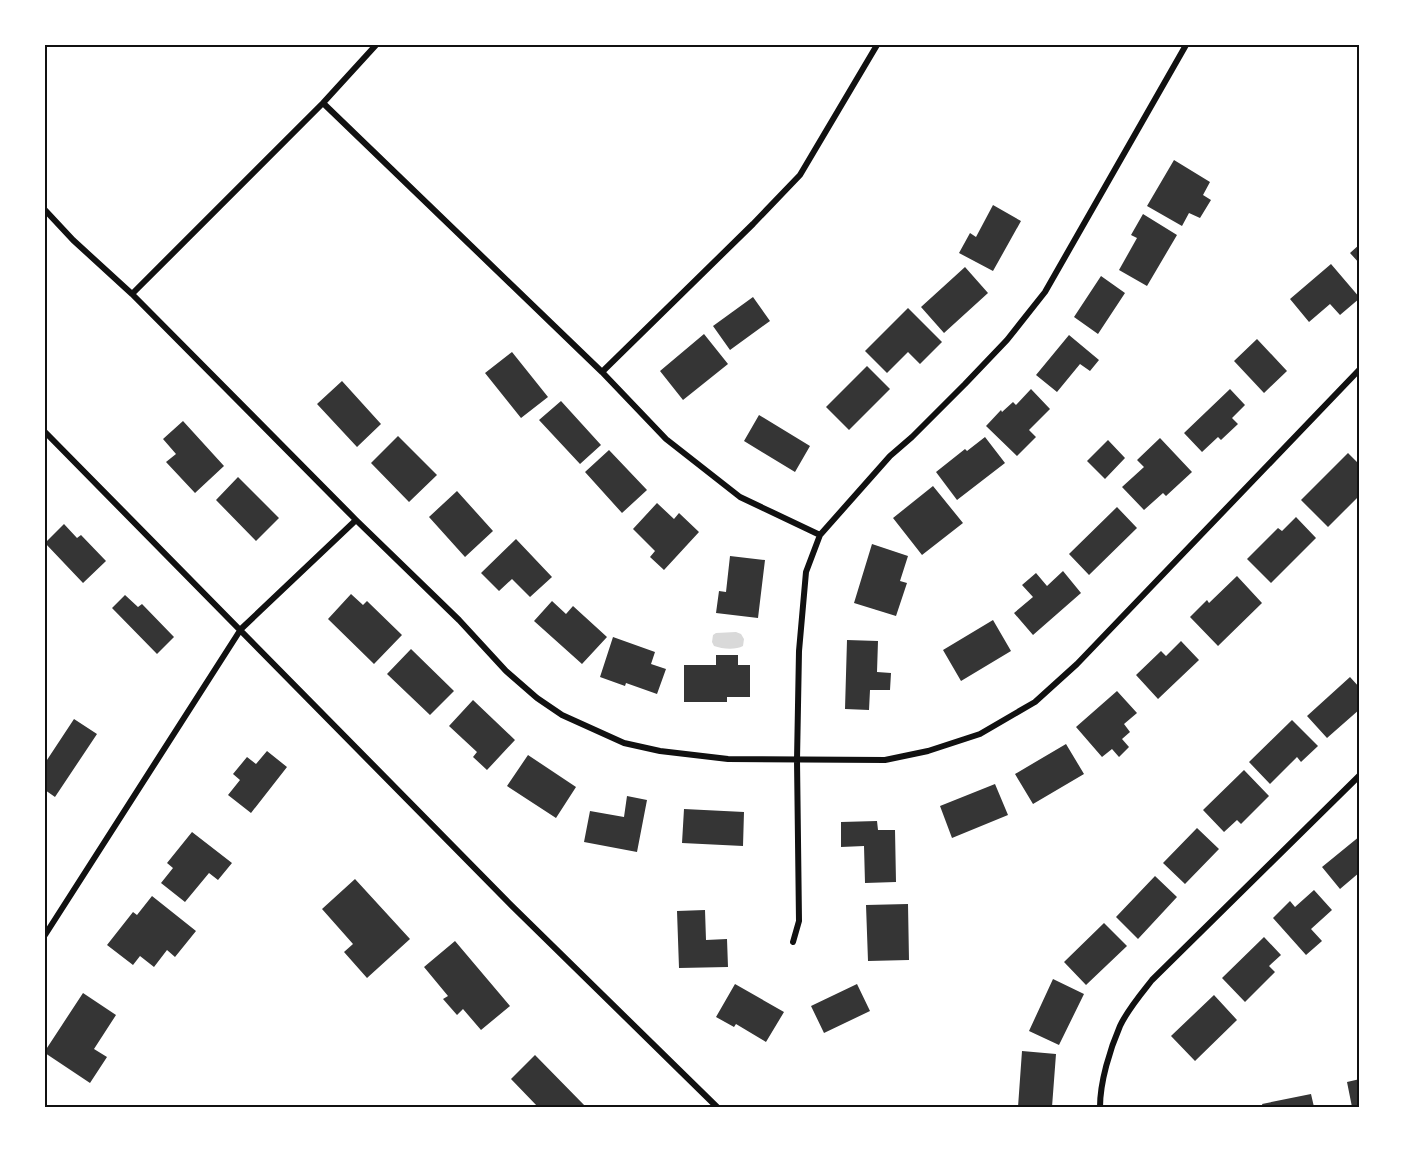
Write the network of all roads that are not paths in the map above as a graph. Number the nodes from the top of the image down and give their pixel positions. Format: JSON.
{"nodes":[{"id":1,"x":376,"y":45,"type":"edge"},
{"id":2,"x":877,"y":45,"type":"edge"},
{"id":3,"x":1186,"y":45,"type":"edge"},
{"id":4,"x":323,"y":103,"type":"junction"},
{"id":5,"x":45,"y":210,"type":"edge"},
{"id":6,"x":132,"y":294,"type":"junction"},
{"id":7,"x":1360,"y":369,"type":"edge"},
{"id":8,"x":602,"y":372,"type":"junction"},
{"id":9,"x":45,"y":432,"type":"edge"},
{"id":10,"x":356,"y":520,"type":"junction"},
{"id":11,"x":820,"y":535,"type":"junction"},
{"id":12,"x":241,"y":630,"type":"junction"},
{"id":13,"x":797,"y":760,"type":"junction"},
{"id":14,"x":1360,"y":775,"type":"edge"},
{"id":15,"x":45,"y":935,"type":"edge"},
{"id":16,"x":794,"y":942,"type":"dead end"},
{"id":17,"x":717,"y":1107,"type":"edge"},
{"id":18,"x":1100,"y":1107,"type":"edge"}],
"edges":[{"from":1,"to":4,"type":"street"},
{"from":2,"to":8,"type":"street"},
{"from":3,"to":11,"type":"street"},
{"from":4,"to":6,"type":"street"},
{"from":4,"to":8,"type":"street"},
{"from":5,"to":6,"type":"street"},
{"from":6,"to":10,"type":"street"},
{"from":7,"to":13,"type":"street"},
{"from":8,"to":11,"type":"street"},
{"from":9,"to":12,"type":"street"},
{"from":10,"to":12,"type":"street"},
{"from":10,"to":13,"type":"street"},
{"from":11,"to":13,"type":"street"},
{"from":12,"to":15,"type":"street"},
{"from":12,"to":17,"type":"street"},
{"from":13,"to":16,"type":"street"},
{"from":14,"to":18,"type":"street"}]}
